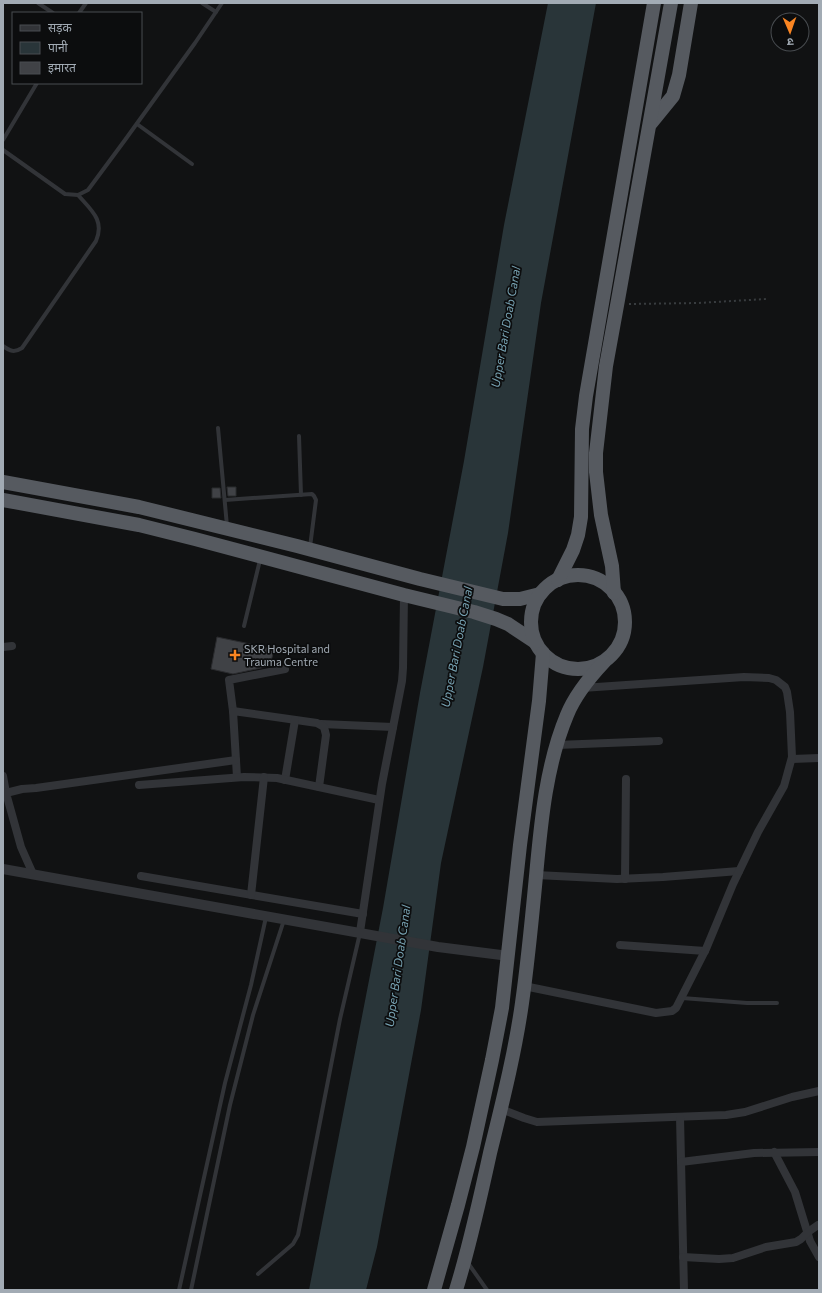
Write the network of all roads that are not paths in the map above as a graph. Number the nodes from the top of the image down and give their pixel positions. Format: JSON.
{"nodes":[{"id":1,"x":38,"y":3,"type":"edge"},
{"id":2,"x":86,"y":3,"type":"edge"},
{"id":3,"x":202,"y":3,"type":"edge"},
{"id":4,"x":222,"y":3,"type":"edge"},
{"id":5,"x":654,"y":3,"type":"edge"},
{"id":6,"x":671,"y":3,"type":"edge"},
{"id":7,"x":690,"y":3,"type":"edge"},
{"id":8,"x":52,"y":12,"type":"edge"},
{"id":9,"x":80,"y":12,"type":"edge"},
{"id":10,"x":216,"y":12,"type":"junction"},
{"id":11,"x":35,"y":84,"type":"edge"},
{"id":12,"x":137,"y":124,"type":"junction"},
{"id":13,"x":650,"y":125,"type":"junction"},
{"id":14,"x":3,"y":140,"type":"edge"},
{"id":15,"x":3,"y":150,"type":"edge"},
{"id":16,"x":192,"y":164,"type":"dead end"},
{"id":17,"x":78,"y":195,"type":"junction"},
{"id":18,"x":3,"y":346,"type":"edge"},
{"id":19,"x":218,"y":428,"type":"dead end"},
{"id":20,"x":299,"y":436,"type":"dead end"},
{"id":21,"x":3,"y":482,"type":"edge"},
{"id":22,"x":301,"y":495,"type":"junction"},
{"id":23,"x":3,"y":500,"type":"edge"},
{"id":24,"x":225,"y":500,"type":"junction"},
{"id":25,"x":228,"y":529,"type":"junction"},
{"id":26,"x":310,"y":550,"type":"junction"},
{"id":27,"x":261,"y":557,"type":"junction"},
{"id":28,"x":558,"y":580,"type":"junction"},
{"id":29,"x":614,"y":593,"type":"junction"},
{"id":30,"x":540,"y":594,"type":"junction"},
{"id":31,"x":410,"y":597,"type":"junction"},
{"id":32,"x":244,"y":626,"type":"dead end"},
{"id":33,"x":12,"y":646,"type":"dead end"},
{"id":34,"x":3,"y":647,"type":"edge"},
{"id":35,"x":539,"y":647,"type":"junction"},
{"id":36,"x":604,"y":662,"type":"junction"},
{"id":37,"x":285,"y":669,"type":"dead end"},
{"id":38,"x":582,"y":688,"type":"junction"},
{"id":39,"x":233,"y":711,"type":"junction"},
{"id":40,"x":295,"y":720,"type":"junction"},
{"id":41,"x":321,"y":724,"type":"junction"},
{"id":42,"x":393,"y":727,"type":"junction"},
{"id":43,"x":659,"y":741,"type":"dead end"},
{"id":44,"x":557,"y":745,"type":"junction"},
{"id":45,"x":819,"y":758,"type":"edge"},
{"id":46,"x":792,"y":759,"type":"junction"},
{"id":47,"x":236,"y":760,"type":"junction"},
{"id":48,"x":3,"y":776,"type":"edge"},
{"id":49,"x":237,"y":777,"type":"junction"},
{"id":50,"x":264,"y":777,"type":"junction"},
{"id":51,"x":285,"y":780,"type":"junction"},
{"id":52,"x":626,"y":780,"type":"dead end"},
{"id":53,"x":139,"y":785,"type":"dead end"},
{"id":54,"x":319,"y":787,"type":"junction"},
{"id":55,"x":6,"y":793,"type":"junction"},
{"id":56,"x":380,"y":800,"type":"junction"},
{"id":57,"x":3,"y":869,"type":"edge"},
{"id":58,"x":740,"y":871,"type":"junction"},
{"id":59,"x":33,"y":874,"type":"junction"},
{"id":60,"x":536,"y":875,"type":"junction"},
{"id":61,"x":141,"y":876,"type":"dead end"},
{"id":62,"x":625,"y":879,"type":"junction"},
{"id":63,"x":251,"y":895,"type":"junction"},
{"id":64,"x":363,"y":914,"type":"junction"},
{"id":65,"x":266,"y":917,"type":"junction"},
{"id":66,"x":284,"y":920,"type":"junction"},
{"id":67,"x":360,"y":932,"type":"junction"},
{"id":68,"x":620,"y":945,"type":"dead end"},
{"id":69,"x":705,"y":951,"type":"junction"},
{"id":70,"x":508,"y":956,"type":"junction"},
{"id":71,"x":524,"y":986,"type":"junction"},
{"id":72,"x":682,"y":998,"type":"junction"},
{"id":73,"x":777,"y":1003,"type":"dead end"},
{"id":74,"x":232,"y":1059,"type":"junction"},
{"id":75,"x":242,"y":1061,"type":"junction"},
{"id":76,"x":819,"y":1091,"type":"edge"},
{"id":77,"x":501,"y":1109,"type":"junction"},
{"id":78,"x":680,"y":1116,"type":"junction"},
{"id":79,"x":774,"y":1152,"type":"junction"},
{"id":80,"x":819,"y":1152,"type":"edge"},
{"id":81,"x":208,"y":1162,"type":"junction"},
{"id":82,"x":681,"y":1162,"type":"junction"},
{"id":83,"x":218,"y":1165,"type":"junction"},
{"id":84,"x":818,"y":1224,"type":"edge"},
{"id":85,"x":808,"y":1232,"type":"junction"},
{"id":86,"x":683,"y":1257,"type":"junction"},
{"id":87,"x":819,"y":1257,"type":"edge"},
{"id":88,"x":465,"y":1259,"type":"junction"},
{"id":89,"x":258,"y":1274,"type":"dead end"},
{"id":90,"x":179,"y":1290,"type":"edge"},
{"id":91,"x":191,"y":1290,"type":"edge"},
{"id":92,"x":434,"y":1290,"type":"edge"},
{"id":93,"x":456,"y":1290,"type":"edge"},
{"id":94,"x":486,"y":1290,"type":"edge"},
{"id":95,"x":684,"y":1290,"type":"edge"}],
"edges":[{"from":1,"to":8,"type":"lane"},
{"from":2,"to":9,"type":"lane"},
{"from":3,"to":10,"type":"lane"},
{"from":4,"to":10,"type":"lane"},
{"from":5,"to":28,"type":"highway"},
{"from":6,"to":13,"type":"highway"},
{"from":7,"to":13,"type":"highway"},
{"from":10,"to":12,"type":"lane"},
{"from":11,"to":14,"type":"lane"},
{"from":12,"to":16,"type":"lane"},
{"from":12,"to":17,"type":"lane"},
{"from":13,"to":29,"type":"highway"},
{"from":15,"to":17,"type":"lane"},
{"from":17,"to":18,"type":"lane"},
{"from":19,"to":24,"type":"lane"},
{"from":20,"to":22,"type":"lane"},
{"from":21,"to":25,"type":"highway"},
{"from":22,"to":24,"type":"lane"},
{"from":22,"to":26,"type":"lane"},
{"from":23,"to":27,"type":"highway"},
{"from":24,"to":25,"type":"lane"},
{"from":25,"to":26,"type":"highway"},
{"from":26,"to":30,"type":"highway"},
{"from":27,"to":31,"type":"highway"},
{"from":27,"to":32,"type":"lane"},
{"from":28,"to":29,"type":"highway"},
{"from":28,"to":30,"type":"highway"},
{"from":29,"to":36,"type":"highway"},
{"from":30,"to":35,"type":"highway"},
{"from":31,"to":35,"type":"highway"},
{"from":31,"to":42,"type":"street"},
{"from":33,"to":34,"type":"street"},
{"from":35,"to":36,"type":"highway"},
{"from":35,"to":70,"type":"highway"},
{"from":36,"to":38,"type":"highway"},
{"from":37,"to":39,"type":"street"},
{"from":38,"to":44,"type":"highway"},
{"from":38,"to":46,"type":"street"},
{"from":39,"to":40,"type":"street"},
{"from":39,"to":47,"type":"street"},
{"from":40,"to":41,"type":"street"},
{"from":40,"to":51,"type":"street"},
{"from":41,"to":42,"type":"street"},
{"from":41,"to":54,"type":"street"},
{"from":42,"to":56,"type":"street"},
{"from":43,"to":44,"type":"street"},
{"from":44,"to":60,"type":"highway"},
{"from":45,"to":46,"type":"street"},
{"from":46,"to":58,"type":"street"},
{"from":47,"to":49,"type":"street"},
{"from":47,"to":55,"type":"street"},
{"from":48,"to":55,"type":"street"},
{"from":49,"to":50,"type":"street"},
{"from":49,"to":53,"type":"street"},
{"from":50,"to":51,"type":"street"},
{"from":50,"to":63,"type":"street"},
{"from":51,"to":54,"type":"street"},
{"from":52,"to":62,"type":"street"},
{"from":54,"to":56,"type":"street"},
{"from":55,"to":59,"type":"street"},
{"from":56,"to":64,"type":"street"},
{"from":57,"to":59,"type":"street"},
{"from":58,"to":62,"type":"street"},
{"from":58,"to":69,"type":"street"},
{"from":59,"to":65,"type":"street"},
{"from":60,"to":62,"type":"street"},
{"from":60,"to":71,"type":"highway"},
{"from":61,"to":63,"type":"street"},
{"from":63,"to":64,"type":"street"},
{"from":64,"to":67,"type":"street"},
{"from":65,"to":66,"type":"street"},
{"from":65,"to":74,"type":"lane"},
{"from":66,"to":67,"type":"street"},
{"from":66,"to":75,"type":"lane"},
{"from":67,"to":70,"type":"street"},
{"from":67,"to":89,"type":"lane"},
{"from":68,"to":69,"type":"street"},
{"from":69,"to":72,"type":"street"},
{"from":70,"to":92,"type":"highway"},
{"from":71,"to":72,"type":"street"},
{"from":71,"to":77,"type":"highway"},
{"from":72,"to":73,"type":"lane"},
{"from":74,"to":75,"type":"lane"},
{"from":74,"to":81,"type":"lane"},
{"from":75,"to":83,"type":"lane"},
{"from":76,"to":78,"type":"street"},
{"from":77,"to":78,"type":"street"},
{"from":77,"to":88,"type":"highway"},
{"from":78,"to":82,"type":"street"},
{"from":79,"to":80,"type":"street"},
{"from":79,"to":82,"type":"street"},
{"from":79,"to":85,"type":"street"},
{"from":81,"to":83,"type":"lane"},
{"from":81,"to":90,"type":"lane"},
{"from":82,"to":86,"type":"street"},
{"from":83,"to":91,"type":"lane"},
{"from":84,"to":85,"type":"street"},
{"from":85,"to":86,"type":"street"},
{"from":85,"to":87,"type":"street"},
{"from":86,"to":95,"type":"street"},
{"from":88,"to":93,"type":"highway"},
{"from":88,"to":94,"type":"lane"}]}
